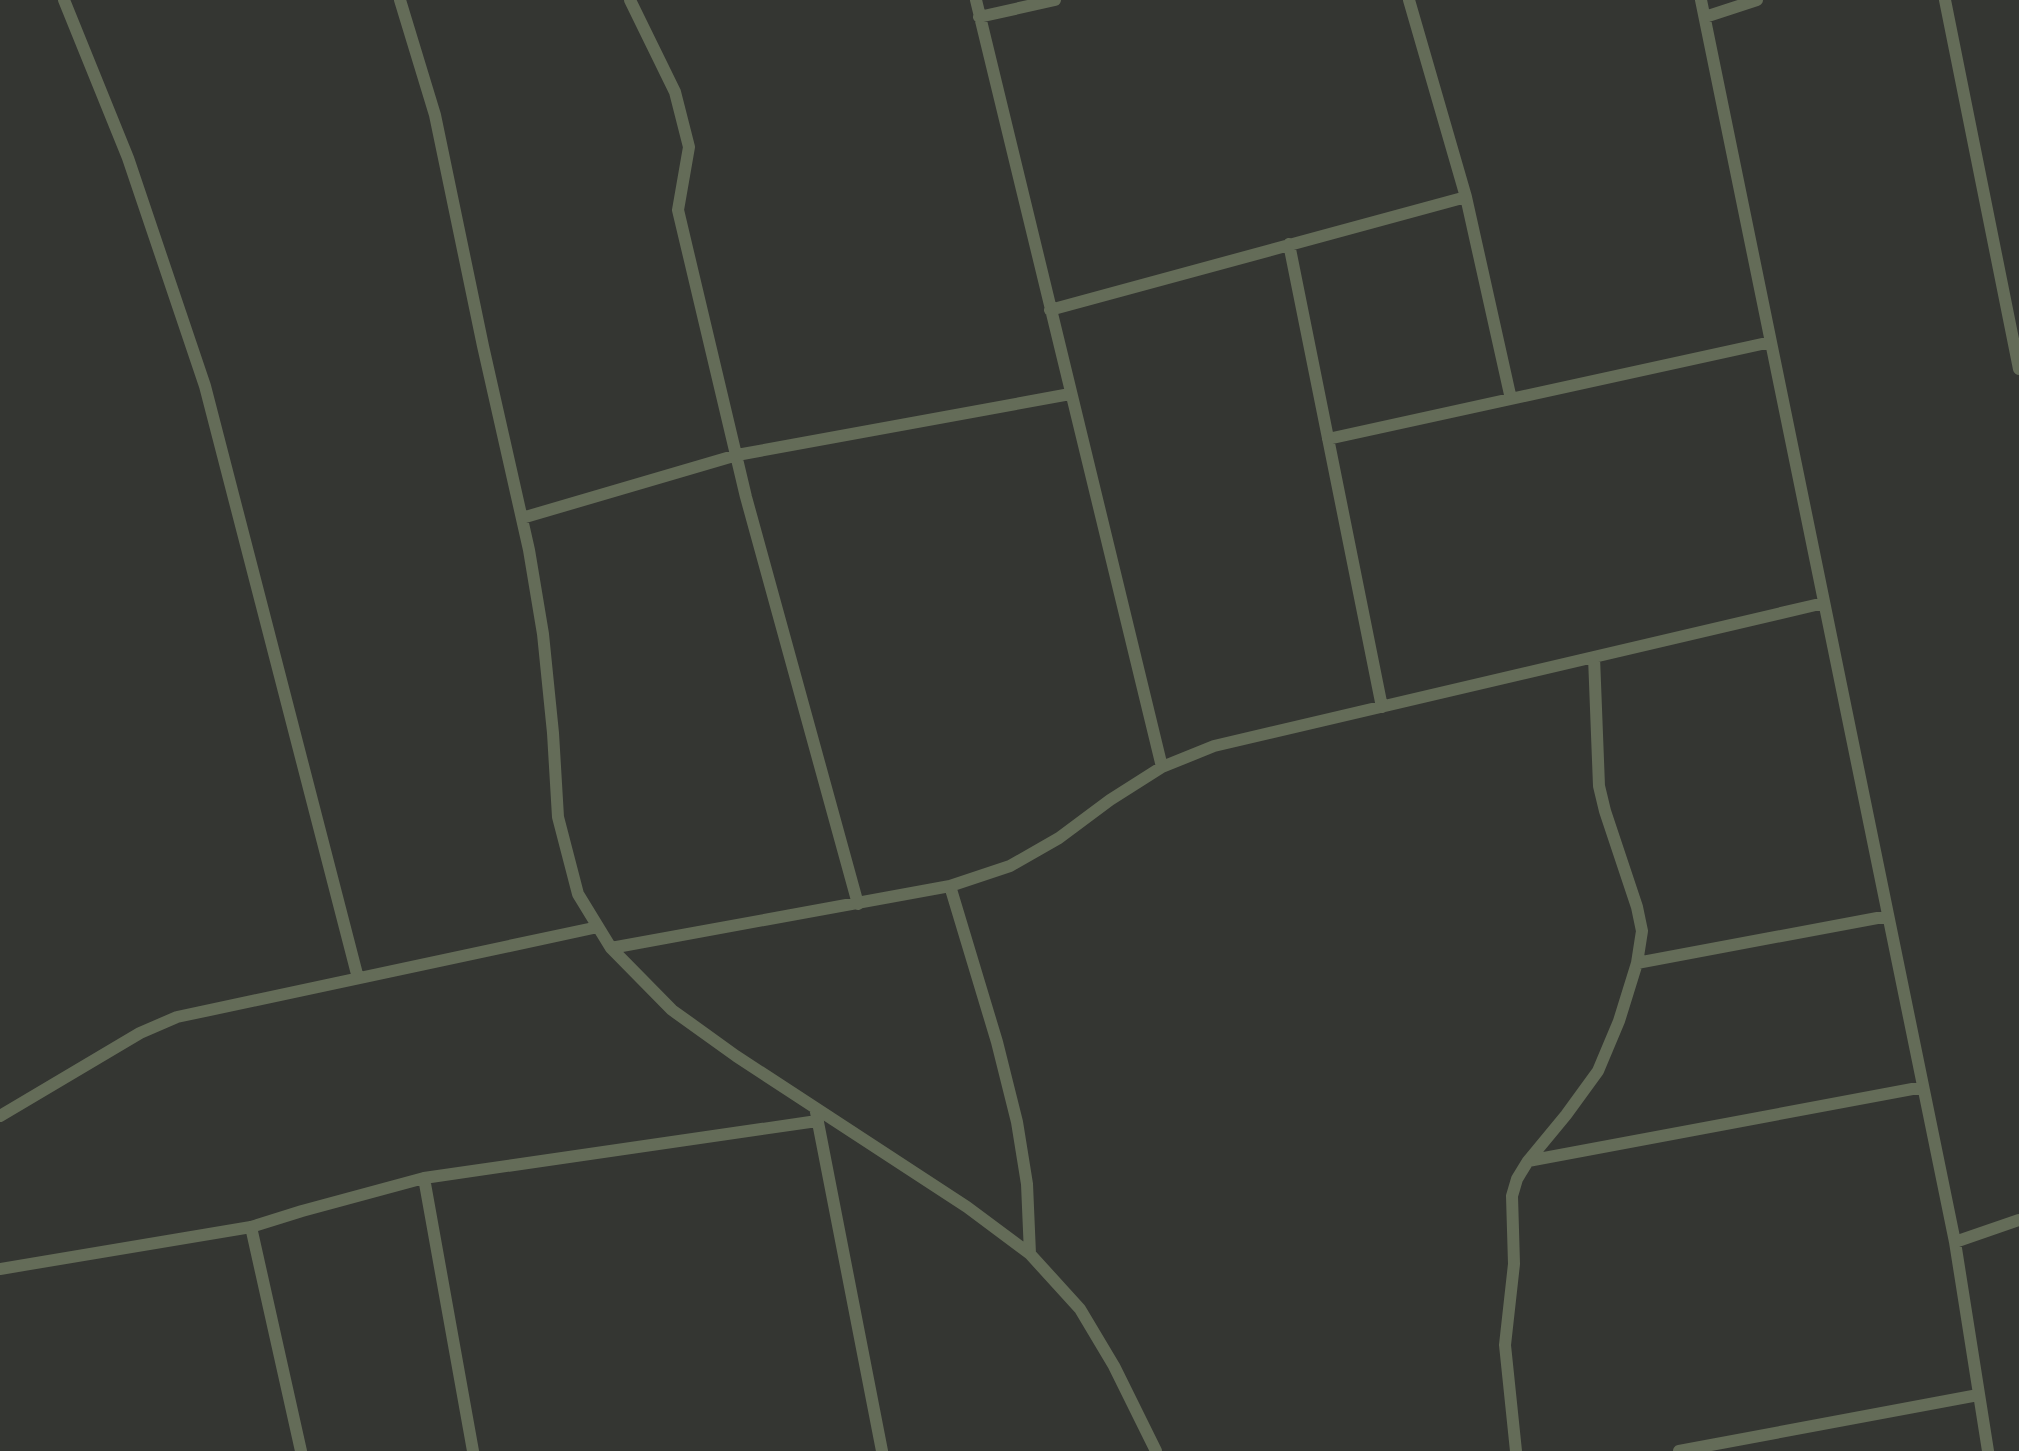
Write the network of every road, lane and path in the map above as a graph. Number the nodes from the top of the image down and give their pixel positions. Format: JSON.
{"nodes":[{"id":1,"x":64,"y":0,"type":"edge"},
{"id":2,"x":400,"y":0,"type":"edge"},
{"id":3,"x":630,"y":0,"type":"edge"},
{"id":4,"x":976,"y":0,"type":"edge"},
{"id":5,"x":1055,"y":0,"type":"edge"},
{"id":6,"x":1410,"y":0,"type":"edge"},
{"id":7,"x":1701,"y":0,"type":"edge"},
{"id":8,"x":1757,"y":0,"type":"edge"},
{"id":9,"x":1945,"y":0,"type":"edge"},
{"id":10,"x":979,"y":17,"type":"junction"},
{"id":11,"x":1704,"y":17,"type":"junction"},
{"id":12,"x":1466,"y":196,"type":"junction"},
{"id":13,"x":1289,"y":244,"type":"junction"},
{"id":14,"x":1050,"y":310,"type":"junction"},
{"id":15,"x":1771,"y":342,"type":"junction"},
{"id":16,"x":2019,"y":369,"type":"edge"},
{"id":17,"x":1070,"y":394,"type":"junction"},
{"id":18,"x":1511,"y":399,"type":"junction"},
{"id":19,"x":1328,"y":439,"type":"junction"},
{"id":20,"x":737,"y":455,"type":"junction"},
{"id":21,"x":522,"y":518,"type":"junction"},
{"id":22,"x":1824,"y":603,"type":"junction"},
{"id":23,"x":1594,"y":657,"type":"junction"},
{"id":24,"x":1382,"y":707,"type":"junction"},
{"id":25,"x":1162,"y":767,"type":"junction"},
{"id":26,"x":950,"y":886,"type":"junction"},
{"id":27,"x":858,"y":904,"type":"junction"},
{"id":28,"x":1888,"y":916,"type":"junction"},
{"id":29,"x":598,"y":927,"type":"junction"},
{"id":30,"x":611,"y":948,"type":"junction"},
{"id":31,"x":1637,"y":963,"type":"junction"},
{"id":32,"x":358,"y":978,"type":"junction"},
{"id":33,"x":1923,"y":1087,"type":"junction"},
{"id":34,"x":815,"y":1106,"type":"junction"},
{"id":35,"x":0,"y":1116,"type":"edge"},
{"id":36,"x":817,"y":1121,"type":"junction"},
{"id":37,"x":1528,"y":1161,"type":"junction"},
{"id":38,"x":424,"y":1178,"type":"junction"},
{"id":39,"x":2019,"y":1220,"type":"edge"},
{"id":40,"x":251,"y":1228,"type":"junction"},
{"id":41,"x":1955,"y":1242,"type":"junction"},
{"id":42,"x":1030,"y":1254,"type":"junction"},
{"id":43,"x":0,"y":1269,"type":"edge"},
{"id":44,"x":1978,"y":1395,"type":"junction"},
{"id":45,"x":301,"y":1451,"type":"edge"},
{"id":46,"x":473,"y":1451,"type":"edge"},
{"id":47,"x":882,"y":1451,"type":"edge"},
{"id":48,"x":1156,"y":1451,"type":"edge"},
{"id":49,"x":1516,"y":1451,"type":"edge"},
{"id":50,"x":1679,"y":1451,"type":"edge"},
{"id":51,"x":1988,"y":1451,"type":"edge"}],
"edges":[{"from":1,"to":32,"type":"street"},
{"from":2,"to":21,"type":"street"},
{"from":3,"to":20,"type":"street"},
{"from":4,"to":10,"type":"street"},
{"from":5,"to":10,"type":"street"},
{"from":6,"to":12,"type":"street"},
{"from":7,"to":11,"type":"street"},
{"from":8,"to":11,"type":"street"},
{"from":9,"to":16,"type":"street"},
{"from":10,"to":14,"type":"street"},
{"from":11,"to":15,"type":"street"},
{"from":12,"to":13,"type":"street"},
{"from":12,"to":18,"type":"street"},
{"from":13,"to":14,"type":"street"},
{"from":13,"to":19,"type":"street"},
{"from":14,"to":17,"type":"street"},
{"from":15,"to":18,"type":"street"},
{"from":15,"to":22,"type":"street"},
{"from":17,"to":20,"type":"street"},
{"from":17,"to":25,"type":"street"},
{"from":18,"to":19,"type":"street"},
{"from":19,"to":24,"type":"street"},
{"from":20,"to":21,"type":"street"},
{"from":20,"to":27,"type":"street"},
{"from":21,"to":29,"type":"street"},
{"from":22,"to":23,"type":"street"},
{"from":22,"to":28,"type":"street"},
{"from":23,"to":24,"type":"street"},
{"from":23,"to":31,"type":"street"},
{"from":24,"to":25,"type":"street"},
{"from":25,"to":26,"type":"street"},
{"from":26,"to":27,"type":"street"},
{"from":26,"to":42,"type":"street"},
{"from":27,"to":30,"type":"street"},
{"from":28,"to":31,"type":"street"},
{"from":28,"to":33,"type":"street"},
{"from":29,"to":30,"type":"street"},
{"from":29,"to":32,"type":"street"},
{"from":30,"to":34,"type":"street"},
{"from":31,"to":37,"type":"street"},
{"from":32,"to":35,"type":"street"},
{"from":33,"to":37,"type":"street"},
{"from":33,"to":41,"type":"street"},
{"from":34,"to":36,"type":"street"},
{"from":34,"to":42,"type":"street"},
{"from":36,"to":38,"type":"street"},
{"from":36,"to":47,"type":"street"},
{"from":37,"to":49,"type":"street"},
{"from":38,"to":40,"type":"street"},
{"from":38,"to":46,"type":"street"},
{"from":39,"to":41,"type":"street"},
{"from":40,"to":43,"type":"street"},
{"from":40,"to":45,"type":"street"},
{"from":41,"to":44,"type":"street"},
{"from":42,"to":48,"type":"street"},
{"from":44,"to":50,"type":"street"},
{"from":44,"to":51,"type":"street"}]}
